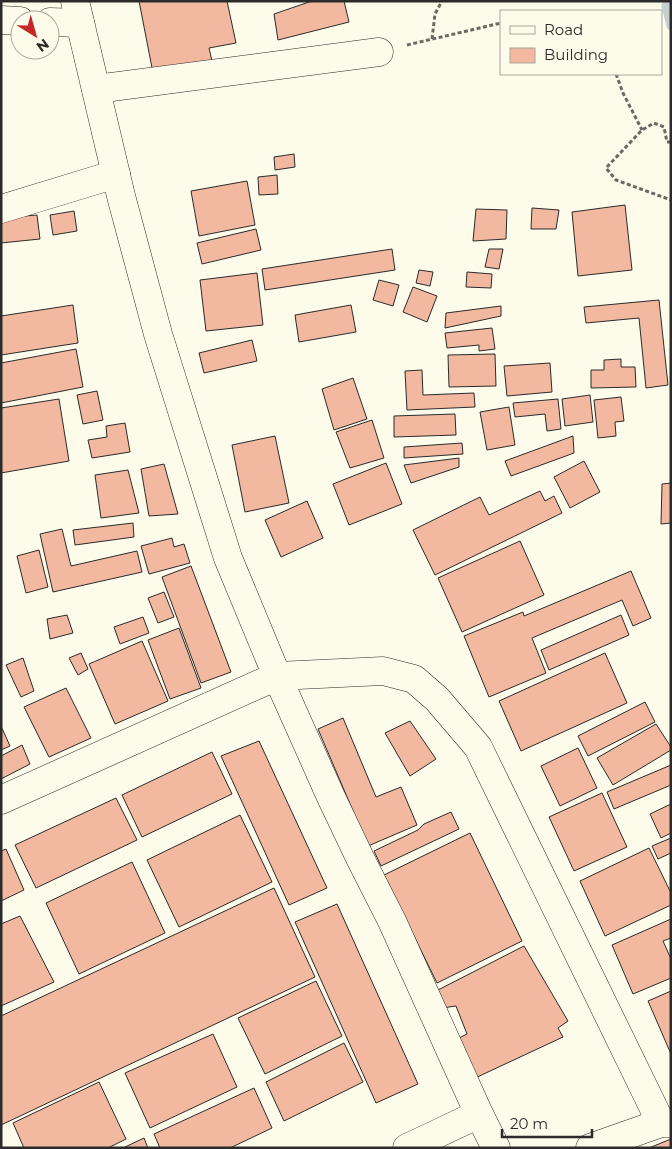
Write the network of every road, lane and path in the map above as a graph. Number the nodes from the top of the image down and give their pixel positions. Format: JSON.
{"nodes":[{"id":1,"x":442,"y":1,"type":"edge"},
{"id":2,"x":78,"y":12,"type":"edge"},
{"id":3,"x":60,"y":18,"type":"edge"},
{"id":4,"x":500,"y":22,"type":"edge"},
{"id":5,"x":432,"y":39,"type":"junction"},
{"id":6,"x":378,"y":52,"type":"joint"},
{"id":7,"x":616,"y":75,"type":"edge"},
{"id":8,"x":96,"y":89,"type":"junction"},
{"id":9,"x":642,"y":130,"type":"junction"},
{"id":10,"x":671,"y":142,"type":"edge"},
{"id":11,"x":116,"y":174,"type":"junction"},
{"id":12,"x":671,"y":200,"type":"edge"},
{"id":13,"x":1,"y":209,"type":"edge"},
{"id":14,"x":277,"y":676,"type":"junction"},
{"id":15,"x":1,"y":800,"type":"edge"},
{"id":16,"x":479,"y":1114,"type":"junction"},
{"id":17,"x":666,"y":1123,"type":"edge"},
{"id":18,"x":407,"y":1148,"type":"edge"},
{"id":19,"x":496,"y":1148,"type":"edge"},
{"id":20,"x":590,"y":1148,"type":"edge"}],
"edges":[{"from":1,"to":5,"type":"path"},
{"from":2,"to":3,"type":"street"},
{"from":2,"to":8,"type":"street"},
{"from":4,"to":5,"type":"path"},
{"from":5,"to":6,"type":"path"},
{"from":6,"to":8,"type":"street"},
{"from":7,"to":9,"type":"path"},
{"from":8,"to":11,"type":"street"},
{"from":9,"to":10,"type":"path"},
{"from":9,"to":12,"type":"path"},
{"from":11,"to":13,"type":"street"},
{"from":11,"to":14,"type":"street"},
{"from":14,"to":15,"type":"street"},
{"from":14,"to":16,"type":"street"},
{"from":14,"to":17,"type":"street"},
{"from":16,"to":18,"type":"street"},
{"from":16,"to":19,"type":"street"},
{"from":17,"to":20,"type":"street"}]}
